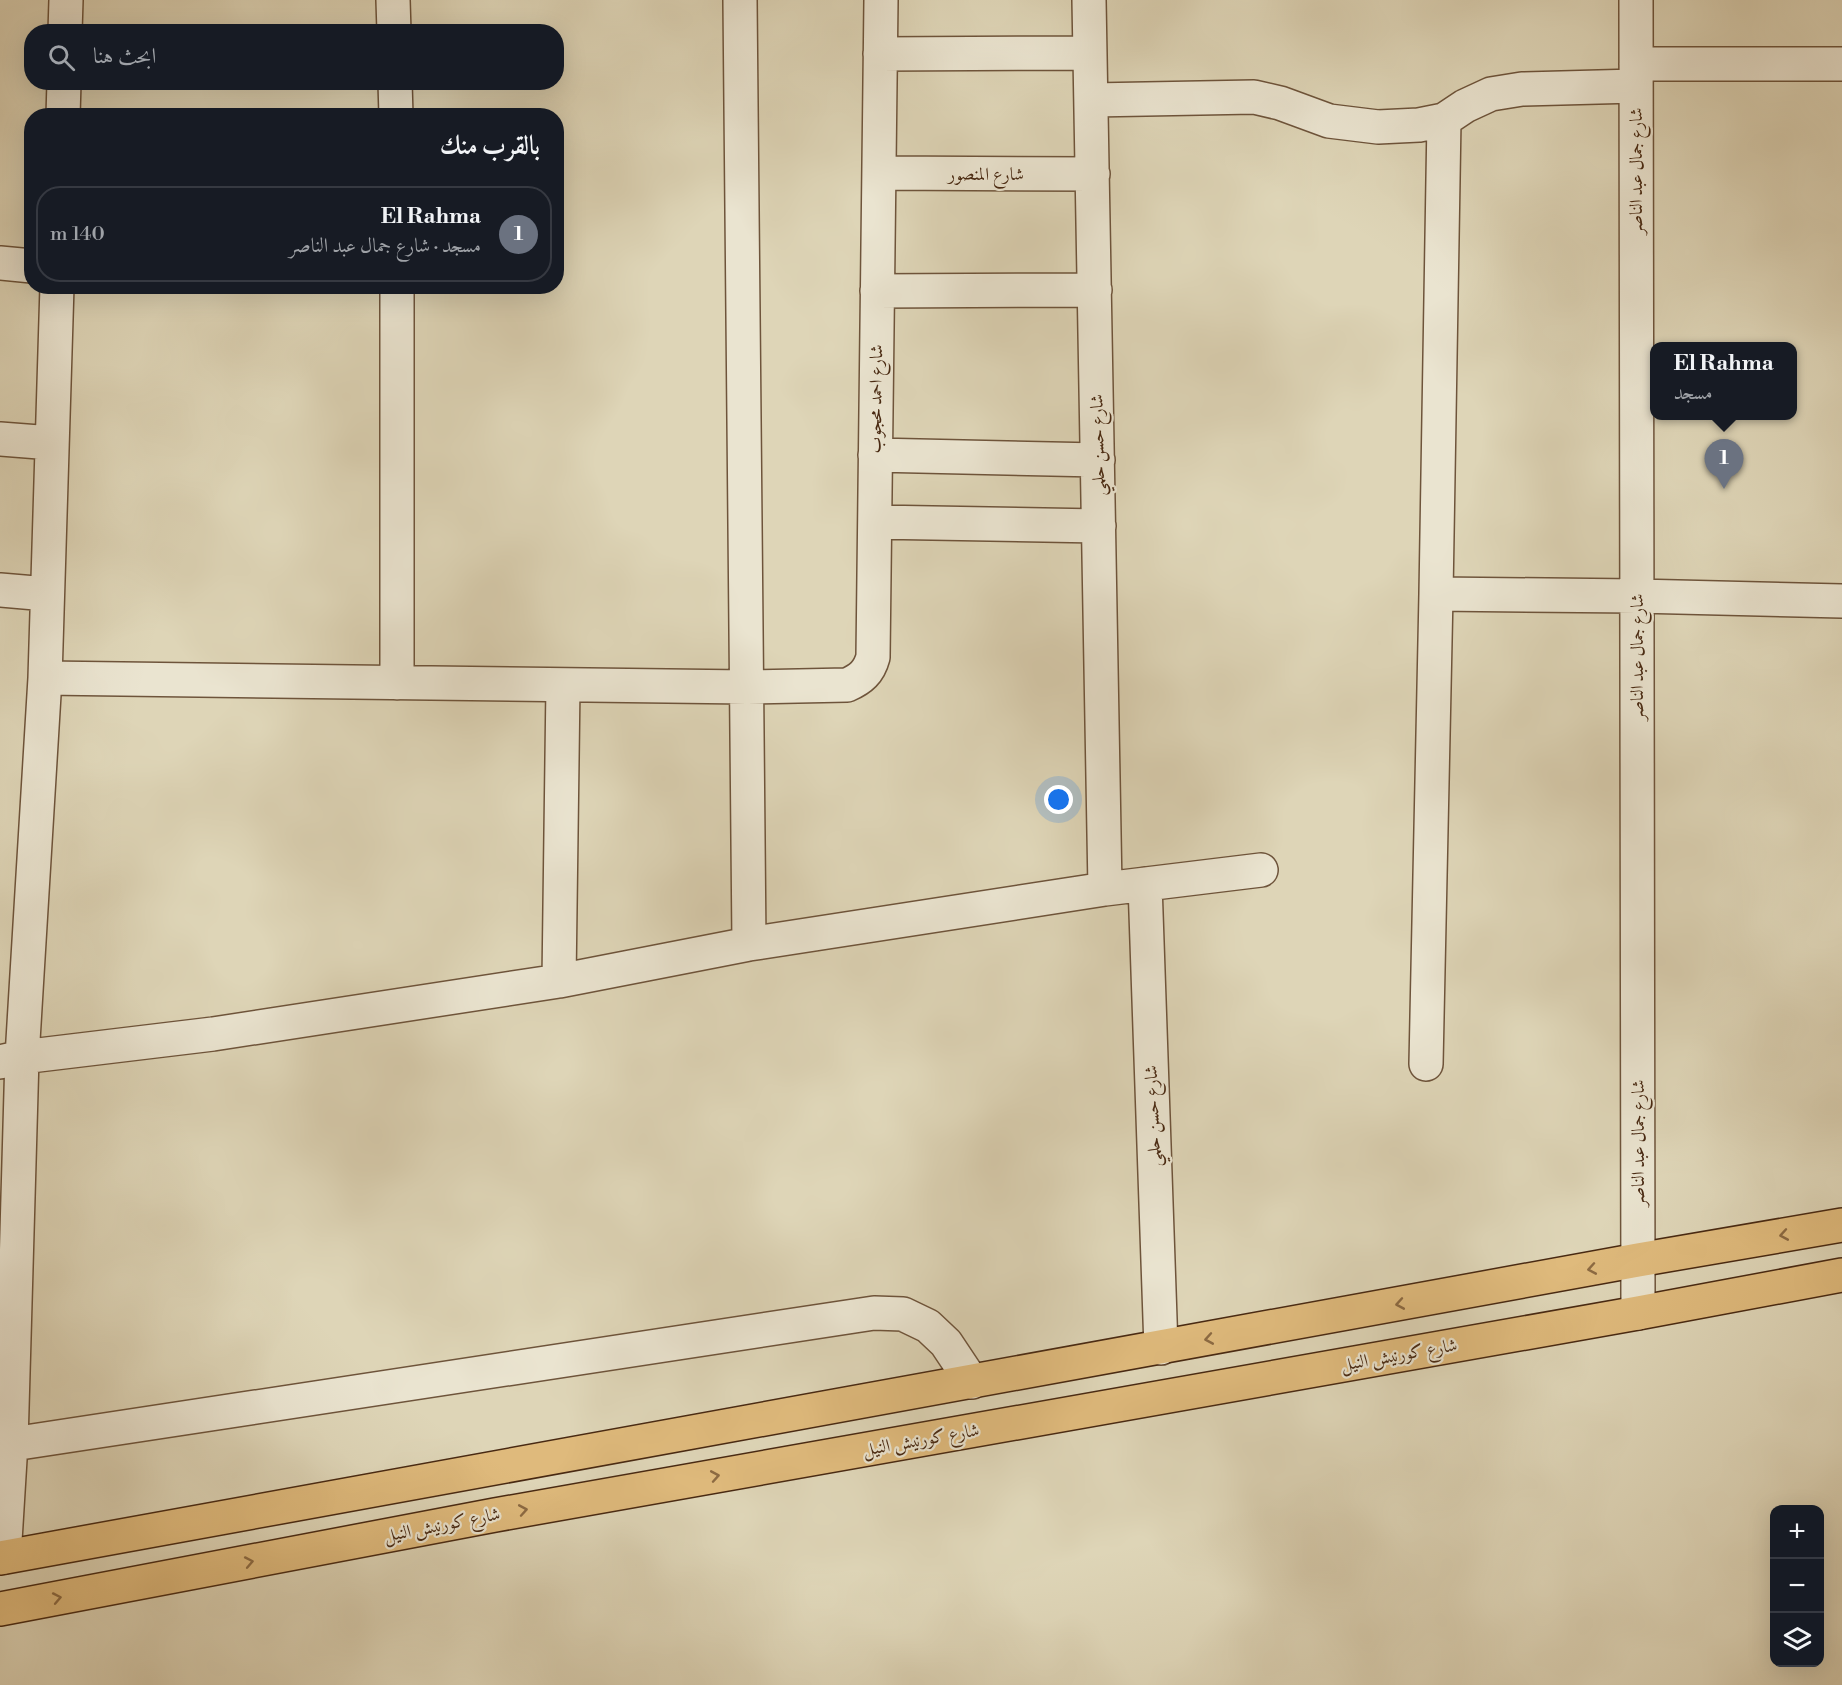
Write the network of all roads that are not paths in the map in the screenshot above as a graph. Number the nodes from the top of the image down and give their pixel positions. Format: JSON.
{"nodes":[{"id":1,"x":66,"y":0,"type":"edge"},
{"id":2,"x":393,"y":0,"type":"edge"},
{"id":3,"x":740,"y":0,"type":"edge"},
{"id":4,"x":881,"y":0,"type":"edge"},
{"id":5,"x":1089,"y":0,"type":"edge"},
{"id":6,"x":1636,"y":0,"type":"edge"},
{"id":7,"x":65,"y":24,"type":"edge"},
{"id":8,"x":394,"y":24,"type":"edge"},
{"id":9,"x":1090,"y":53,"type":"junction"},
{"id":10,"x":880,"y":54,"type":"junction"},
{"id":11,"x":1842,"y":64,"type":"edge"},
{"id":12,"x":1636,"y":75,"type":"junction"},
{"id":13,"x":63,"y":90,"type":"edge"},
{"id":14,"x":395,"y":90,"type":"edge"},
{"id":15,"x":1092,"y":99,"type":"junction"},
{"id":16,"x":63,"y":108,"type":"edge"},
{"id":17,"x":396,"y":108,"type":"edge"},
{"id":18,"x":1444,"y":120,"type":"junction"},
{"id":19,"x":879,"y":173,"type":"junction"},
{"id":20,"x":1093,"y":174,"type":"junction"},
{"id":21,"x":0,"y":263,"type":"edge"},
{"id":22,"x":24,"y":265,"type":"edge"},
{"id":23,"x":1095,"y":290,"type":"junction"},
{"id":24,"x":877,"y":291,"type":"junction"},
{"id":25,"x":57,"y":294,"type":"edge"},
{"id":26,"x":397,"y":294,"type":"edge"},
{"id":27,"x":0,"y":439,"type":"edge"},
{"id":28,"x":52,"y":443,"type":"junction"},
{"id":29,"x":875,"y":455,"type":"junction"},
{"id":30,"x":1098,"y":460,"type":"junction"},
{"id":31,"x":875,"y":522,"type":"junction"},
{"id":32,"x":1099,"y":526,"type":"junction"},
{"id":33,"x":0,"y":590,"type":"edge"},
{"id":34,"x":47,"y":594,"type":"junction"},
{"id":35,"x":1436,"y":594,"type":"junction"},
{"id":36,"x":1637,"y":596,"type":"junction"},
{"id":37,"x":1842,"y":601,"type":"edge"},
{"id":38,"x":45,"y":678,"type":"junction"},
{"id":39,"x":397,"y":683,"type":"junction"},
{"id":40,"x":563,"y":685,"type":"junction"},
{"id":41,"x":747,"y":687,"type":"junction"},
{"id":42,"x":1262,"y":870,"type":"dead end"},
{"id":43,"x":1144,"y":884,"type":"junction"},
{"id":44,"x":1105,"y":889,"type":"junction"},
{"id":45,"x":749,"y":944,"type":"junction"},
{"id":46,"x":559,"y":981,"type":"junction"},
{"id":47,"x":11,"y":1060,"type":"edge"},
{"id":48,"x":1426,"y":1064,"type":"dead end"},
{"id":49,"x":1842,"y":1226,"type":"edge"},
{"id":50,"x":1638,"y":1260,"type":"junction"},
{"id":51,"x":1842,"y":1275,"type":"edge"},
{"id":52,"x":1638,"y":1313,"type":"junction"},
{"id":53,"x":1161,"y":1348,"type":"junction"},
{"id":54,"x":972,"y":1382,"type":"junction"},
{"id":55,"x":5,"y":1445,"type":"edge"},
{"id":56,"x":2,"y":1557,"type":"edge"},
{"id":57,"x":0,"y":1609,"type":"edge"}],
"edges":[{"from":1,"to":7,"type":"street"},
{"from":2,"to":8,"type":"street"},
{"from":3,"to":41,"type":"street"},
{"from":4,"to":10,"type":"street","name":"شارع احمد محجوب"},
{"from":5,"to":9,"type":"street","name":"شارع حسن حلمي"},
{"from":6,"to":12,"type":"street","name":"شارع جمال عبد الناصر"},
{"from":9,"to":10,"type":"street"},
{"from":9,"to":15,"type":"street","name":"شارع حسن حلمي"},
{"from":10,"to":19,"type":"street","name":"شارع احمد محجوب"},
{"from":11,"to":12,"type":"street"},
{"from":12,"to":18,"type":"street"},
{"from":12,"to":36,"type":"street","name":"شارع جمال عبد الناصر"},
{"from":13,"to":16,"type":"street"},
{"from":14,"to":17,"type":"street"},
{"from":15,"to":18,"type":"street"},
{"from":15,"to":20,"type":"street","name":"شارع حسن حلمي"},
{"from":18,"to":35,"type":"street"},
{"from":19,"to":20,"type":"street","name":"شارع المنصور"},
{"from":19,"to":24,"type":"street","name":"شارع احمد محجوب"},
{"from":20,"to":23,"type":"street","name":"شارع حسن حلمي"},
{"from":21,"to":22,"type":"street"},
{"from":23,"to":24,"type":"street"},
{"from":23,"to":30,"type":"street","name":"شارع حسن حلمي"},
{"from":24,"to":29,"type":"street","name":"شارع احمد محجوب"},
{"from":25,"to":28,"type":"street"},
{"from":26,"to":39,"type":"street"},
{"from":27,"to":28,"type":"street"},
{"from":28,"to":34,"type":"street"},
{"from":29,"to":30,"type":"street"},
{"from":29,"to":31,"type":"street","name":"شارع احمد محجوب"},
{"from":30,"to":32,"type":"street","name":"شارع حسن حلمي"},
{"from":31,"to":32,"type":"street"},
{"from":31,"to":41,"type":"street","name":"شارع احمد محجوب"},
{"from":32,"to":44,"type":"street","name":"شارع حسن حلمي"},
{"from":33,"to":34,"type":"street"},
{"from":34,"to":38,"type":"street"},
{"from":35,"to":36,"type":"street"},
{"from":35,"to":48,"type":"street"},
{"from":36,"to":37,"type":"street"},
{"from":36,"to":50,"type":"street","name":"شارع جمال عبد الناصر"},
{"from":38,"to":39,"type":"street","name":"شارع احمد محجوب"},
{"from":38,"to":47,"type":"street"},
{"from":39,"to":40,"type":"street","name":"شارع احمد محجوب"},
{"from":40,"to":41,"type":"street","name":"شارع احمد محجوب"},
{"from":40,"to":46,"type":"street"},
{"from":41,"to":45,"type":"street"},
{"from":42,"to":43,"type":"street"},
{"from":43,"to":44,"type":"street"},
{"from":43,"to":53,"type":"street","name":"شارع حسن حلمي"},
{"from":44,"to":45,"type":"street"},
{"from":45,"to":46,"type":"street"},
{"from":46,"to":47,"type":"street"},
{"from":47,"to":55,"type":"street"},
{"from":49,"to":50,"type":"highway","one_way":true},
{"from":50,"to":52,"type":"street","name":"شارع جمال عبد الناصر"},
{"from":50,"to":53,"type":"highway","one_way":true},
{"from":51,"to":52,"type":"highway","name":"شارع كورنيش النيل"},
{"from":57,"to":52,"type":"highway","name":"شارع كورنيش النيل","one_way":true},
{"from":53,"to":54,"type":"highway"},
{"from":54,"to":55,"type":"street"},
{"from":54,"to":56,"type":"highway"},
{"from":55,"to":56,"type":"street"}]}
